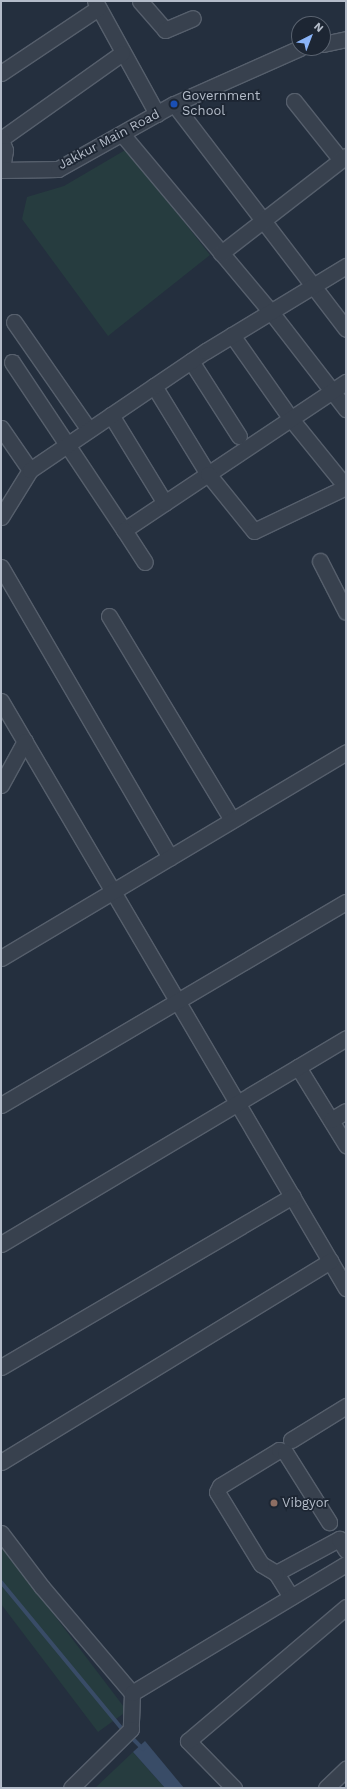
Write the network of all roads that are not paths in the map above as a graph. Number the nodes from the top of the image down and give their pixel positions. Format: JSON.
{"nodes":[{"id":1,"x":140,"y":1,"type":"edge"},
{"id":2,"x":97,"y":4,"type":"edge"},
{"id":3,"x":193,"y":18,"type":"dead end"},
{"id":4,"x":346,"y":39,"type":"edge"},
{"id":5,"x":331,"y":42,"type":"edge"},
{"id":6,"x":291,"y":52,"type":"edge"},
{"id":7,"x":122,"y":53,"type":"junction"},
{"id":8,"x":1,"y":73,"type":"edge"},
{"id":9,"x":294,"y":101,"type":"dead end"},
{"id":10,"x":174,"y":104,"type":"junction"},
{"id":11,"x":157,"y":114,"type":"junction"},
{"id":12,"x":122,"y":134,"type":"junction"},
{"id":13,"x":1,"y":139,"type":"edge"},
{"id":14,"x":344,"y":158,"type":"edge"},
{"id":15,"x":1,"y":170,"type":"edge"},
{"id":16,"x":264,"y":219,"type":"junction"},
{"id":17,"x":220,"y":253,"type":"junction"},
{"id":18,"x":346,"y":266,"type":"edge"},
{"id":19,"x":313,"y":286,"type":"junction"},
{"id":20,"x":271,"y":312,"type":"junction"},
{"id":21,"x":14,"y":322,"type":"dead end"},
{"id":22,"x":346,"y":329,"type":"edge"},
{"id":23,"x":232,"y":335,"type":"junction"},
{"id":24,"x":191,"y":361,"type":"junction"},
{"id":25,"x":12,"y":362,"type":"dead end"},
{"id":26,"x":346,"y":382,"type":"edge"},
{"id":27,"x":154,"y":386,"type":"junction"},
{"id":28,"x":331,"y":392,"type":"junction"},
{"id":29,"x":346,"y":409,"type":"edge"},
{"id":30,"x":111,"y":415,"type":"junction"},
{"id":31,"x":291,"y":419,"type":"junction"},
{"id":32,"x":1,"y":428,"type":"edge"},
{"id":33,"x":89,"y":430,"type":"junction"},
{"id":34,"x":239,"y":436,"type":"dead end"},
{"id":35,"x":66,"y":445,"type":"junction"},
{"id":36,"x":30,"y":470,"type":"junction"},
{"id":37,"x":208,"y":474,"type":"junction"},
{"id":38,"x":346,"y":487,"type":"edge"},
{"id":39,"x":165,"y":503,"type":"junction"},
{"id":40,"x":1,"y":517,"type":"edge"},
{"id":41,"x":124,"y":530,"type":"junction"},
{"id":42,"x":320,"y":561,"type":"dead end"},
{"id":43,"x":145,"y":562,"type":"dead end"},
{"id":44,"x":1,"y":567,"type":"edge"},
{"id":45,"x":346,"y":612,"type":"edge"},
{"id":46,"x":109,"y":616,"type":"dead end"},
{"id":47,"x":1,"y":701,"type":"edge"},
{"id":48,"x":25,"y":741,"type":"junction"},
{"id":49,"x":346,"y":752,"type":"edge"},
{"id":50,"x":1,"y":785,"type":"edge"},
{"id":51,"x":232,"y":820,"type":"junction"},
{"id":52,"x":170,"y":857,"type":"junction"},
{"id":53,"x":113,"y":891,"type":"junction"},
{"id":54,"x":346,"y":902,"type":"edge"},
{"id":55,"x":1,"y":958,"type":"edge"},
{"id":56,"x":178,"y":1001,"type":"junction"},
{"id":57,"x":346,"y":1038,"type":"edge"},
{"id":58,"x":298,"y":1067,"type":"junction"},
{"id":59,"x":237,"y":1103,"type":"junction"},
{"id":60,"x":1,"y":1105,"type":"edge"},
{"id":61,"x":346,"y":1111,"type":"edge"},
{"id":62,"x":331,"y":1120,"type":"junction"},
{"id":63,"x":346,"y":1145,"type":"edge"},
{"id":64,"x":292,"y":1196,"type":"junction"},
{"id":65,"x":1,"y":1244,"type":"edge"},
{"id":66,"x":330,"y":1261,"type":"junction"},
{"id":67,"x":346,"y":1288,"type":"edge"},
{"id":68,"x":1,"y":1368,"type":"edge"},
{"id":69,"x":346,"y":1406,"type":"edge"},
{"id":70,"x":291,"y":1440,"type":"dead end"},
{"id":71,"x":1,"y":1462,"type":"edge"},
{"id":72,"x":329,"y":1522,"type":"dead end"},
{"id":73,"x":1,"y":1533,"type":"edge"},
{"id":74,"x":346,"y":1550,"type":"edge"},
{"id":75,"x":346,"y":1564,"type":"edge"},
{"id":76,"x":276,"y":1573,"type":"junction"},
{"id":77,"x":291,"y":1597,"type":"junction"},
{"id":78,"x":346,"y":1607,"type":"edge"},
{"id":79,"x":132,"y":1693,"type":"junction"},
{"id":80,"x":346,"y":1769,"type":"edge"},
{"id":81,"x":71,"y":1788,"type":"edge"},
{"id":82,"x":234,"y":1788,"type":"edge"},
{"id":83,"x":326,"y":1788,"type":"edge"}],
"edges":[{"from":1,"to":3,"type":"street"},
{"from":2,"to":7,"type":"street"},
{"from":2,"to":8,"type":"street"},
{"from":4,"to":5,"type":"street"},
{"from":6,"to":10,"type":"street","name":"Jakkur Main Road"},
{"from":7,"to":11,"type":"street"},
{"from":7,"to":13,"type":"street"},
{"from":9,"to":14,"type":"street"},
{"from":10,"to":11,"type":"street","name":"Jakkur Main Road"},
{"from":10,"to":16,"type":"street"},
{"from":11,"to":12,"type":"street","name":"Jakkur Main Road"},
{"from":12,"to":15,"type":"street","name":"Jakkur Main Road"},
{"from":12,"to":17,"type":"street"},
{"from":13,"to":15,"type":"street"},
{"from":14,"to":16,"type":"street"},
{"from":16,"to":17,"type":"street"},
{"from":16,"to":19,"type":"street"},
{"from":17,"to":20,"type":"street"},
{"from":18,"to":19,"type":"street"},
{"from":19,"to":20,"type":"street"},
{"from":19,"to":22,"type":"street"},
{"from":20,"to":23,"type":"street"},
{"from":20,"to":28,"type":"street"},
{"from":21,"to":33,"type":"street"},
{"from":23,"to":24,"type":"street"},
{"from":23,"to":31,"type":"street"},
{"from":24,"to":27,"type":"street"},
{"from":24,"to":34,"type":"street"},
{"from":25,"to":35,"type":"street"},
{"from":26,"to":28,"type":"street"},
{"from":27,"to":30,"type":"street"},
{"from":27,"to":37,"type":"street"},
{"from":28,"to":29,"type":"street"},
{"from":28,"to":31,"type":"street"},
{"from":30,"to":33,"type":"street"},
{"from":30,"to":39,"type":"street"},
{"from":31,"to":37,"type":"street"},
{"from":31,"to":38,"type":"street"},
{"from":32,"to":36,"type":"street"},
{"from":33,"to":35,"type":"street"},
{"from":35,"to":36,"type":"street"},
{"from":35,"to":41,"type":"street"},
{"from":36,"to":40,"type":"street"},
{"from":37,"to":38,"type":"street"},
{"from":37,"to":39,"type":"street"},
{"from":39,"to":41,"type":"street"},
{"from":41,"to":43,"type":"street"},
{"from":42,"to":45,"type":"street"},
{"from":44,"to":52,"type":"street"},
{"from":46,"to":51,"type":"street"},
{"from":47,"to":48,"type":"street"},
{"from":48,"to":50,"type":"street"},
{"from":48,"to":53,"type":"street"},
{"from":49,"to":51,"type":"street"},
{"from":51,"to":52,"type":"street"},
{"from":52,"to":53,"type":"street"},
{"from":53,"to":55,"type":"street"},
{"from":53,"to":56,"type":"street"},
{"from":54,"to":56,"type":"street"},
{"from":56,"to":59,"type":"street"},
{"from":56,"to":60,"type":"street"},
{"from":57,"to":58,"type":"street"},
{"from":58,"to":59,"type":"street"},
{"from":58,"to":62,"type":"street"},
{"from":59,"to":64,"type":"street"},
{"from":59,"to":65,"type":"street"},
{"from":61,"to":62,"type":"street"},
{"from":62,"to":63,"type":"street"},
{"from":64,"to":66,"type":"street"},
{"from":64,"to":68,"type":"street"},
{"from":66,"to":67,"type":"street"},
{"from":66,"to":71,"type":"street"},
{"from":69,"to":70,"type":"street"},
{"from":72,"to":76,"type":"street"},
{"from":73,"to":79,"type":"street"},
{"from":74,"to":76,"type":"street"},
{"from":75,"to":77,"type":"street"},
{"from":76,"to":77,"type":"street"},
{"from":77,"to":79,"type":"street"},
{"from":78,"to":82,"type":"street"},
{"from":79,"to":81,"type":"street"},
{"from":80,"to":83,"type":"street"}]}
